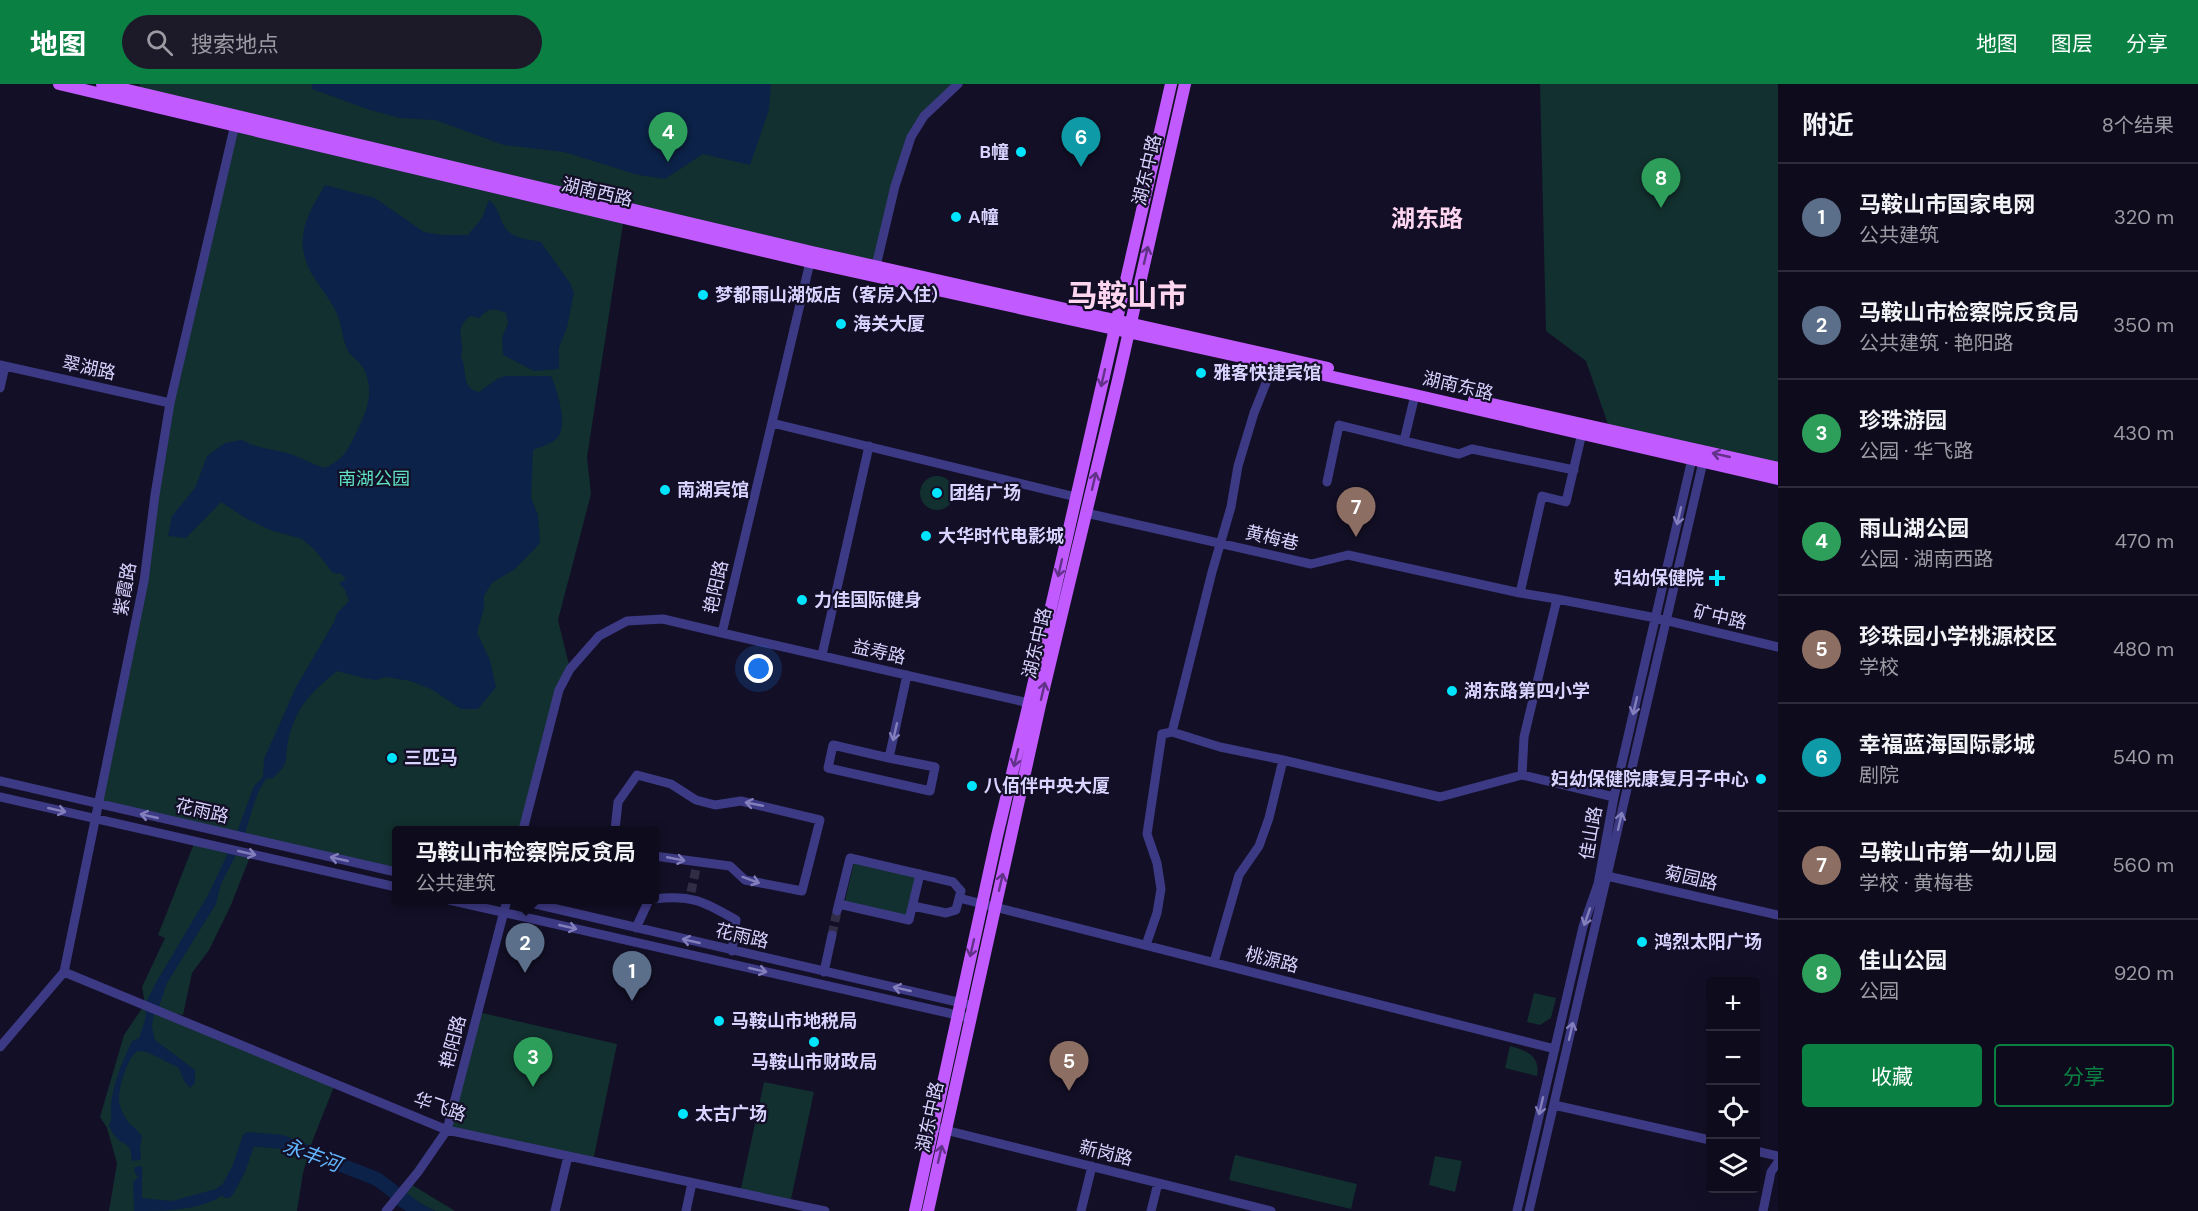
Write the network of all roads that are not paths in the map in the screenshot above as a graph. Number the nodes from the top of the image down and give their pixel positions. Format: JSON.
{"nodes":[{"id":1,"x":59,"y":84,"type":"edge"},
{"id":2,"x":102,"y":84,"type":"edge"},
{"id":3,"x":958,"y":84,"type":"edge"},
{"id":4,"x":1171,"y":84,"type":"edge"},
{"id":5,"x":1185,"y":84,"type":"edge"},
{"id":6,"x":236,"y":120,"type":"junction"},
{"id":7,"x":811,"y":257,"type":"junction"},
{"id":8,"x":876,"y":266,"type":"junction"},
{"id":9,"x":1115,"y":325,"type":"junction"},
{"id":10,"x":1129,"y":328,"type":"junction"},
{"id":11,"x":1271,"y":364,"type":"junction"},
{"id":12,"x":2,"y":366,"type":"edge"},
{"id":13,"x":0,"y":388,"type":"edge"},
{"id":14,"x":1414,"y":395,"type":"junction"},
{"id":15,"x":170,"y":403,"type":"junction"},
{"id":16,"x":772,"y":423,"type":"junction"},
{"id":17,"x":1582,"y":434,"type":"junction"},
{"id":18,"x":1404,"y":441,"type":"junction"},
{"id":19,"x":869,"y":446,"type":"junction"},
{"id":20,"x":1698,"y":461,"type":"junction"},
{"id":21,"x":1778,"y":468,"type":"edge"},
{"id":22,"x":1574,"y":470,"type":"junction"},
{"id":23,"x":1778,"y":479,"type":"edge"},
{"id":24,"x":1327,"y":482,"type":"dead end"},
{"id":25,"x":1076,"y":497,"type":"junction"},
{"id":26,"x":1086,"y":513,"type":"junction"},
{"id":27,"x":1221,"y":543,"type":"junction"},
{"id":28,"x":1520,"y":593,"type":"junction"},
{"id":29,"x":1557,"y":599,"type":"junction"},
{"id":30,"x":1656,"y":618,"type":"junction"},
{"id":31,"x":1666,"y":621,"type":"junction"},
{"id":32,"x":722,"y":633,"type":"junction"},
{"id":33,"x":1778,"y":647,"type":"edge"},
{"id":34,"x":822,"y":655,"type":"junction"},
{"id":35,"x":907,"y":675,"type":"junction"},
{"id":36,"x":1029,"y":703,"type":"junction"},
{"id":37,"x":1172,"y":732,"type":"junction"},
{"id":38,"x":889,"y":758,"type":"junction"},
{"id":39,"x":1283,"y":760,"type":"junction"},
{"id":40,"x":1522,"y":775,"type":"junction"},
{"id":41,"x":0,"y":781,"type":"edge"},
{"id":42,"x":0,"y":797,"type":"edge"},
{"id":43,"x":1614,"y":797,"type":"junction"},
{"id":44,"x":98,"y":804,"type":"junction"},
{"id":45,"x":95,"y":819,"type":"junction"},
{"id":46,"x":524,"y":826,"type":"edge"},
{"id":47,"x":616,"y":826,"type":"edge"},
{"id":48,"x":659,"y":856,"type":"edge"},
{"id":49,"x":392,"y":871,"type":"edge"},
{"id":50,"x":920,"y":874,"type":"junction"},
{"id":51,"x":1607,"y":876,"type":"junction"},
{"id":52,"x":1598,"y":884,"type":"junction"},
{"id":53,"x":392,"y":886,"type":"edge"},
{"id":54,"x":659,"y":897,"type":"edge"},
{"id":55,"x":959,"y":898,"type":"junction"},
{"id":56,"x":467,"y":904,"type":"edge"},
{"id":57,"x":506,"y":904,"type":"edge"},
{"id":58,"x":535,"y":904,"type":"edge"},
{"id":59,"x":647,"y":904,"type":"edge"},
{"id":60,"x":982,"y":904,"type":"junction"},
{"id":61,"x":913,"y":906,"type":"junction"},
{"id":62,"x":995,"y":907,"type":"junction"},
{"id":63,"x":504,"y":912,"type":"junction"},
{"id":64,"x":1778,"y":915,"type":"edge"},
{"id":65,"x":636,"y":928,"type":"junction"},
{"id":66,"x":832,"y":935,"type":"tunnel mouth"},
{"id":67,"x":1146,"y":945,"type":"junction"},
{"id":68,"x":732,"y":951,"type":"junction"},
{"id":69,"x":1214,"y":963,"type":"junction"},
{"id":70,"x":64,"y":972,"type":"junction"},
{"id":71,"x":824,"y":972,"type":"junction"},
{"id":72,"x":959,"y":1002,"type":"junction"},
{"id":73,"x":972,"y":1005,"type":"junction"},
{"id":74,"x":956,"y":1015,"type":"junction"},
{"id":75,"x":970,"y":1018,"type":"junction"},
{"id":76,"x":0,"y":1047,"type":"edge"},
{"id":77,"x":1555,"y":1049,"type":"junction"},
{"id":78,"x":1554,"y":1105,"type":"junction"},
{"id":79,"x":933,"y":1126,"type":"junction"},
{"id":80,"x":447,"y":1130,"type":"junction"},
{"id":81,"x":946,"y":1130,"type":"junction"},
{"id":82,"x":1706,"y":1139,"type":"edge"},
{"id":83,"x":1760,"y":1152,"type":"edge"},
{"id":84,"x":568,"y":1156,"type":"junction"},
{"id":85,"x":1778,"y":1156,"type":"edge"},
{"id":86,"x":1778,"y":1162,"type":"edge"},
{"id":87,"x":1092,"y":1166,"type":"junction"},
{"id":88,"x":692,"y":1183,"type":"junction"},
{"id":89,"x":1158,"y":1183,"type":"junction"},
{"id":90,"x":386,"y":1211,"type":"edge"},
{"id":91,"x":555,"y":1211,"type":"edge"},
{"id":92,"x":686,"y":1211,"type":"edge"},
{"id":93,"x":825,"y":1211,"type":"edge"},
{"id":94,"x":915,"y":1211,"type":"edge"},
{"id":95,"x":928,"y":1211,"type":"edge"},
{"id":96,"x":1081,"y":1211,"type":"edge"},
{"id":97,"x":1151,"y":1211,"type":"edge"},
{"id":98,"x":1268,"y":1211,"type":"edge"},
{"id":99,"x":1517,"y":1211,"type":"edge"},
{"id":100,"x":1529,"y":1211,"type":"edge"},
{"id":101,"x":1763,"y":1211,"type":"edge"}],
"edges":[{"from":1,"to":6,"type":"main road","name":"湖南西路"},
{"from":2,"to":6,"type":"main road","name":"湖南西路"},
{"from":3,"to":8,"type":"street"},
{"from":4,"to":9,"type":"main road","name":"湖东中路"},
{"from":10,"to":5,"type":"main road","name":"湖东中路","one_way":true},
{"from":6,"to":7,"type":"main road","name":"湖南西路"},
{"from":6,"to":15,"type":"street","name":"紫霞路"},
{"from":7,"to":8,"type":"main road","name":"湖南西路"},
{"from":7,"to":9,"type":"main road","name":"湖南西路"},
{"from":7,"to":16,"type":"street","name":"艳阳路"},
{"from":8,"to":9,"type":"main road","name":"湖南西路"},
{"from":9,"to":10,"type":"main road"},
{"from":9,"to":25,"type":"main road","name":"湖东中路","one_way":true},
{"from":10,"to":11,"type":"main road","name":"湖南东路"},
{"from":21,"to":10,"type":"main road","one_way":true},
{"from":26,"to":10,"type":"main road","name":"湖东中路","one_way":true},
{"from":11,"to":14,"type":"main road","name":"湖南东路"},
{"from":11,"to":27,"type":"street"},
{"from":12,"to":13,"type":"street"},
{"from":12,"to":15,"type":"street","name":"翠湖路"},
{"from":14,"to":17,"type":"main road","name":"湖南东路"},
{"from":14,"to":18,"type":"street"},
{"from":15,"to":44,"type":"street","name":"紫霞路"},
{"from":16,"to":19,"type":"street"},
{"from":16,"to":32,"type":"street","name":"艳阳路"},
{"from":17,"to":20,"type":"main road","name":"湖南东路"},
{"from":17,"to":22,"type":"street"},
{"from":18,"to":22,"type":"street"},
{"from":18,"to":24,"type":"street"},
{"from":19,"to":25,"type":"street"},
{"from":19,"to":34,"type":"street"},
{"from":20,"to":23,"type":"main road","name":"湖南东路"},
{"from":20,"to":30,"type":"street","name":"佳山路","one_way":true},
{"from":20,"to":31,"type":"street","name":"佳山路"},
{"from":22,"to":28,"type":"street"},
{"from":25,"to":36,"type":"main road","name":"湖东中路","one_way":true},
{"from":26,"to":27,"type":"street","name":"黄梅巷"},
{"from":62,"to":26,"type":"main road","name":"湖东中路","one_way":true},
{"from":27,"to":28,"type":"street","name":"黄梅巷"},
{"from":27,"to":37,"type":"street"},
{"from":28,"to":29,"type":"street","name":"黄梅巷"},
{"from":29,"to":30,"type":"street"},
{"from":29,"to":40,"type":"street"},
{"from":30,"to":31,"type":"street","name":"矿中路"},
{"from":30,"to":43,"type":"street","name":"佳山路","one_way":true},
{"from":31,"to":33,"type":"street","name":"矿中路"},
{"from":51,"to":31,"type":"street","name":"佳山路","one_way":true},
{"from":32,"to":34,"type":"street","name":"益寿路"},
{"from":32,"to":46,"type":"street","name":"艳阳路"},
{"from":34,"to":35,"type":"street","name":"益寿路"},
{"from":35,"to":36,"type":"street","name":"益寿路"},
{"from":35,"to":38,"type":"street","one_way":true},
{"from":36,"to":60,"type":"main road","name":"湖东中路","one_way":true},
{"from":37,"to":39,"type":"street"},
{"from":37,"to":67,"type":"street"},
{"from":38,"to":38,"type":"street"},
{"from":39,"to":40,"type":"street"},
{"from":39,"to":69,"type":"street"},
{"from":40,"to":43,"type":"street"},
{"from":41,"to":44,"type":"street","name":"花雨路"},
{"from":42,"to":45,"type":"street","one_way":true},
{"from":43,"to":52,"type":"street","name":"佳山路"},
{"from":44,"to":45,"type":"street","name":"紫霞路"},
{"from":49,"to":44,"type":"street","name":"花雨路","one_way":true},
{"from":45,"to":53,"type":"street","one_way":true},
{"from":45,"to":70,"type":"street","name":"紫霞路"},
{"from":48,"to":47,"type":"street","one_way":true},
{"from":50,"to":55,"type":"street"},
{"from":50,"to":61,"type":"street"},
{"from":50,"to":61,"type":"street"},
{"from":51,"to":52,"type":"street"},
{"from":51,"to":64,"type":"street","name":"菊园路"},
{"from":78,"to":51,"type":"street","name":"佳山路","one_way":true},
{"from":52,"to":77,"type":"street","name":"佳山路","one_way":true},
{"from":54,"to":68,"type":"street"},
{"from":55,"to":60,"type":"street","name":"桃源路"},
{"from":55,"to":61,"type":"street"},
{"from":56,"to":63,"type":"street"},
{"from":57,"to":63,"type":"street","name":"艳阳路"},
{"from":58,"to":65,"type":"street","name":"花雨路"},
{"from":59,"to":65,"type":"street"},
{"from":60,"to":62,"type":"street","name":"桃源路"},
{"from":60,"to":72,"type":"main road","name":"湖东中路","one_way":true},
{"from":62,"to":67,"type":"street","name":"桃源路"},
{"from":62,"to":73,"type":"main road","name":"湖东中路"},
{"from":63,"to":74,"type":"street","one_way":true},
{"from":63,"to":80,"type":"street","name":"艳阳路"},
{"from":68,"to":65,"type":"street","name":"花雨路","one_way":true},
{"from":66,"to":71,"type":"street"},
{"from":67,"to":69,"type":"street","name":"桃源路"},
{"from":68,"to":71,"type":"street","name":"花雨路"},
{"from":69,"to":77,"type":"street","name":"桃源路"},
{"from":70,"to":76,"type":"street","name":"紫霞路"},
{"from":70,"to":80,"type":"street","name":"华飞路"},
{"from":72,"to":71,"type":"street","name":"花雨路","one_way":true},
{"from":72,"to":73,"type":"street","name":"花雨路"},
{"from":72,"to":74,"type":"main road","name":"湖东中路"},
{"from":73,"to":75,"type":"main road","name":"湖东中路"},
{"from":74,"to":75,"type":"street"},
{"from":74,"to":79,"type":"main road","name":"湖东中路"},
{"from":75,"to":81,"type":"main road","name":"湖东中路"},
{"from":77,"to":99,"type":"street","name":"佳山路","one_way":true},
{"from":78,"to":82,"type":"street"},
{"from":78,"to":100,"type":"street","name":"佳山路"},
{"from":79,"to":81,"type":"street","name":"新岗路"},
{"from":79,"to":94,"type":"main road","name":"湖东中路"},
{"from":80,"to":84,"type":"street","name":"华飞路"},
{"from":80,"to":90,"type":"street","name":"艳阳路"},
{"from":81,"to":87,"type":"street","name":"新岗路"},
{"from":95,"to":81,"type":"main road","name":"湖东中路","one_way":true},
{"from":83,"to":85,"type":"street"},
{"from":84,"to":88,"type":"street","name":"华飞路"},
{"from":84,"to":91,"type":"street"},
{"from":86,"to":101,"type":"street"},
{"from":87,"to":89,"type":"street","name":"新岗路"},
{"from":87,"to":96,"type":"street"},
{"from":88,"to":92,"type":"street"},
{"from":88,"to":93,"type":"street","name":"华飞路"},
{"from":89,"to":97,"type":"street"},
{"from":89,"to":98,"type":"street","name":"新岗路"}]}
